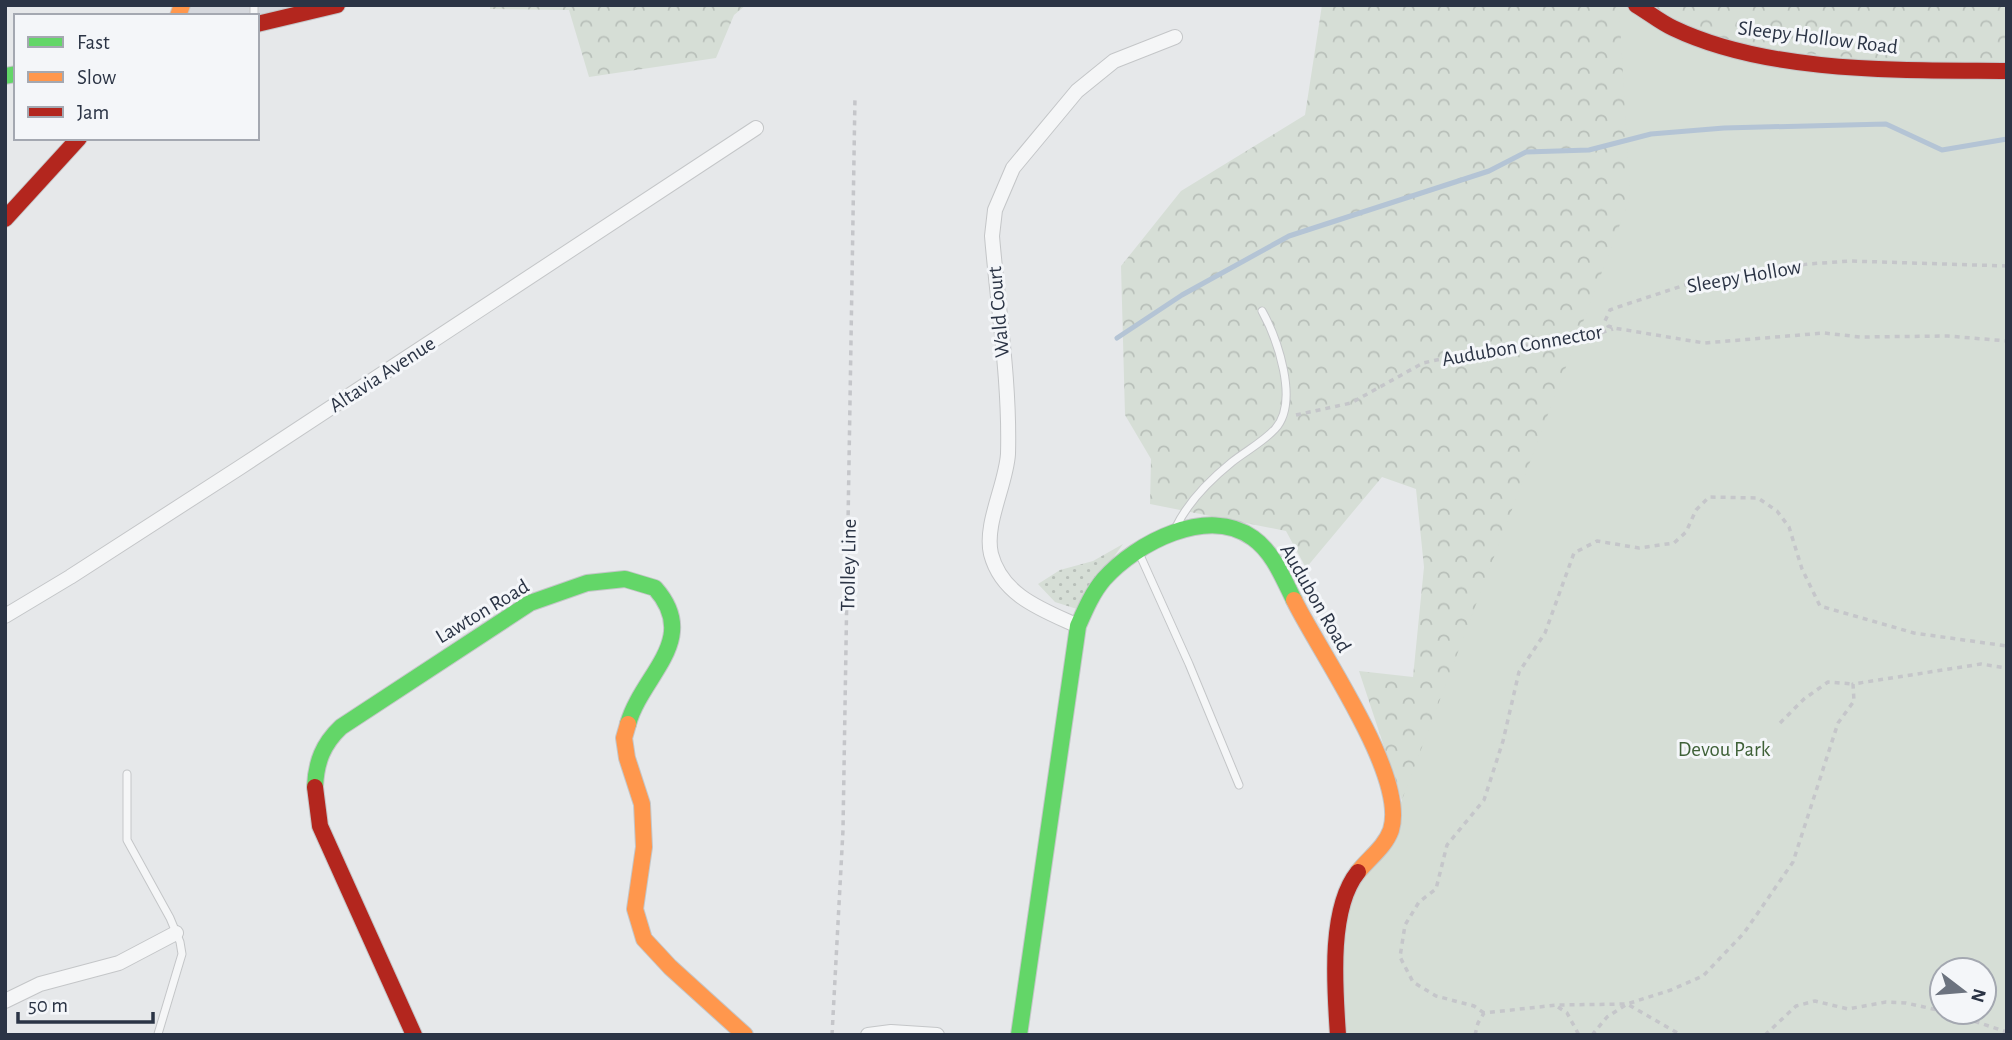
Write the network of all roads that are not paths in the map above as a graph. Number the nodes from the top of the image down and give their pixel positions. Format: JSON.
{"nodes":[{"id":1,"x":337,"y":5,"type":"edge"},
{"id":2,"x":1636,"y":5,"type":"edge"},
{"id":3,"x":259,"y":24,"type":"edge"},
{"id":4,"x":1175,"y":37,"type":"dead end"},
{"id":5,"x":2007,"y":71,"type":"edge"},
{"id":6,"x":757,"y":128,"type":"dead end"},
{"id":7,"x":77,"y":140,"type":"edge"},
{"id":8,"x":5,"y":219,"type":"edge"},
{"id":9,"x":1262,"y":311,"type":"dead end"},
{"id":10,"x":1174,"y":531,"type":"junction"},
{"id":11,"x":1139,"y":552,"type":"junction"},
{"id":12,"x":5,"y":616,"type":"edge"},
{"id":13,"x":1078,"y":626,"type":"junction"},
{"id":14,"x":127,"y":774,"type":"dead end"},
{"id":15,"x":1240,"y":786,"type":"dead end"},
{"id":16,"x":176,"y":933,"type":"junction"},
{"id":17,"x":5,"y":1001,"type":"edge"},
{"id":18,"x":158,"y":1034,"type":"edge"},
{"id":19,"x":414,"y":1035,"type":"edge"},
{"id":20,"x":745,"y":1035,"type":"edge"},
{"id":21,"x":867,"y":1035,"type":"edge"},
{"id":22,"x":937,"y":1035,"type":"edge"},
{"id":23,"x":1019,"y":1035,"type":"edge"},
{"id":24,"x":1338,"y":1035,"type":"edge"}],
"edges":[{"from":1,"to":3,"type":"street"},
{"from":2,"to":5,"type":"street","name":"Sleepy Hollow Road"},
{"from":4,"to":13,"type":"street","name":"Wald Court"},
{"from":6,"to":12,"type":"street","name":"Altavia Avenue"},
{"from":7,"to":8,"type":"street"},
{"from":9,"to":10,"type":"lane"},
{"from":10,"to":11,"type":"street","name":"Audubon Road"},
{"from":10,"to":24,"type":"street","name":"Audubon Road"},
{"from":11,"to":13,"type":"street","name":"Audubon Road"},
{"from":11,"to":15,"type":"lane"},
{"from":13,"to":23,"type":"street","name":"Audubon Road"},
{"from":14,"to":16,"type":"lane"},
{"from":16,"to":17,"type":"street"},
{"from":16,"to":18,"type":"lane"},
{"from":19,"to":20,"type":"street","name":"Lawton Road"},
{"from":21,"to":22,"type":"street"}]}
